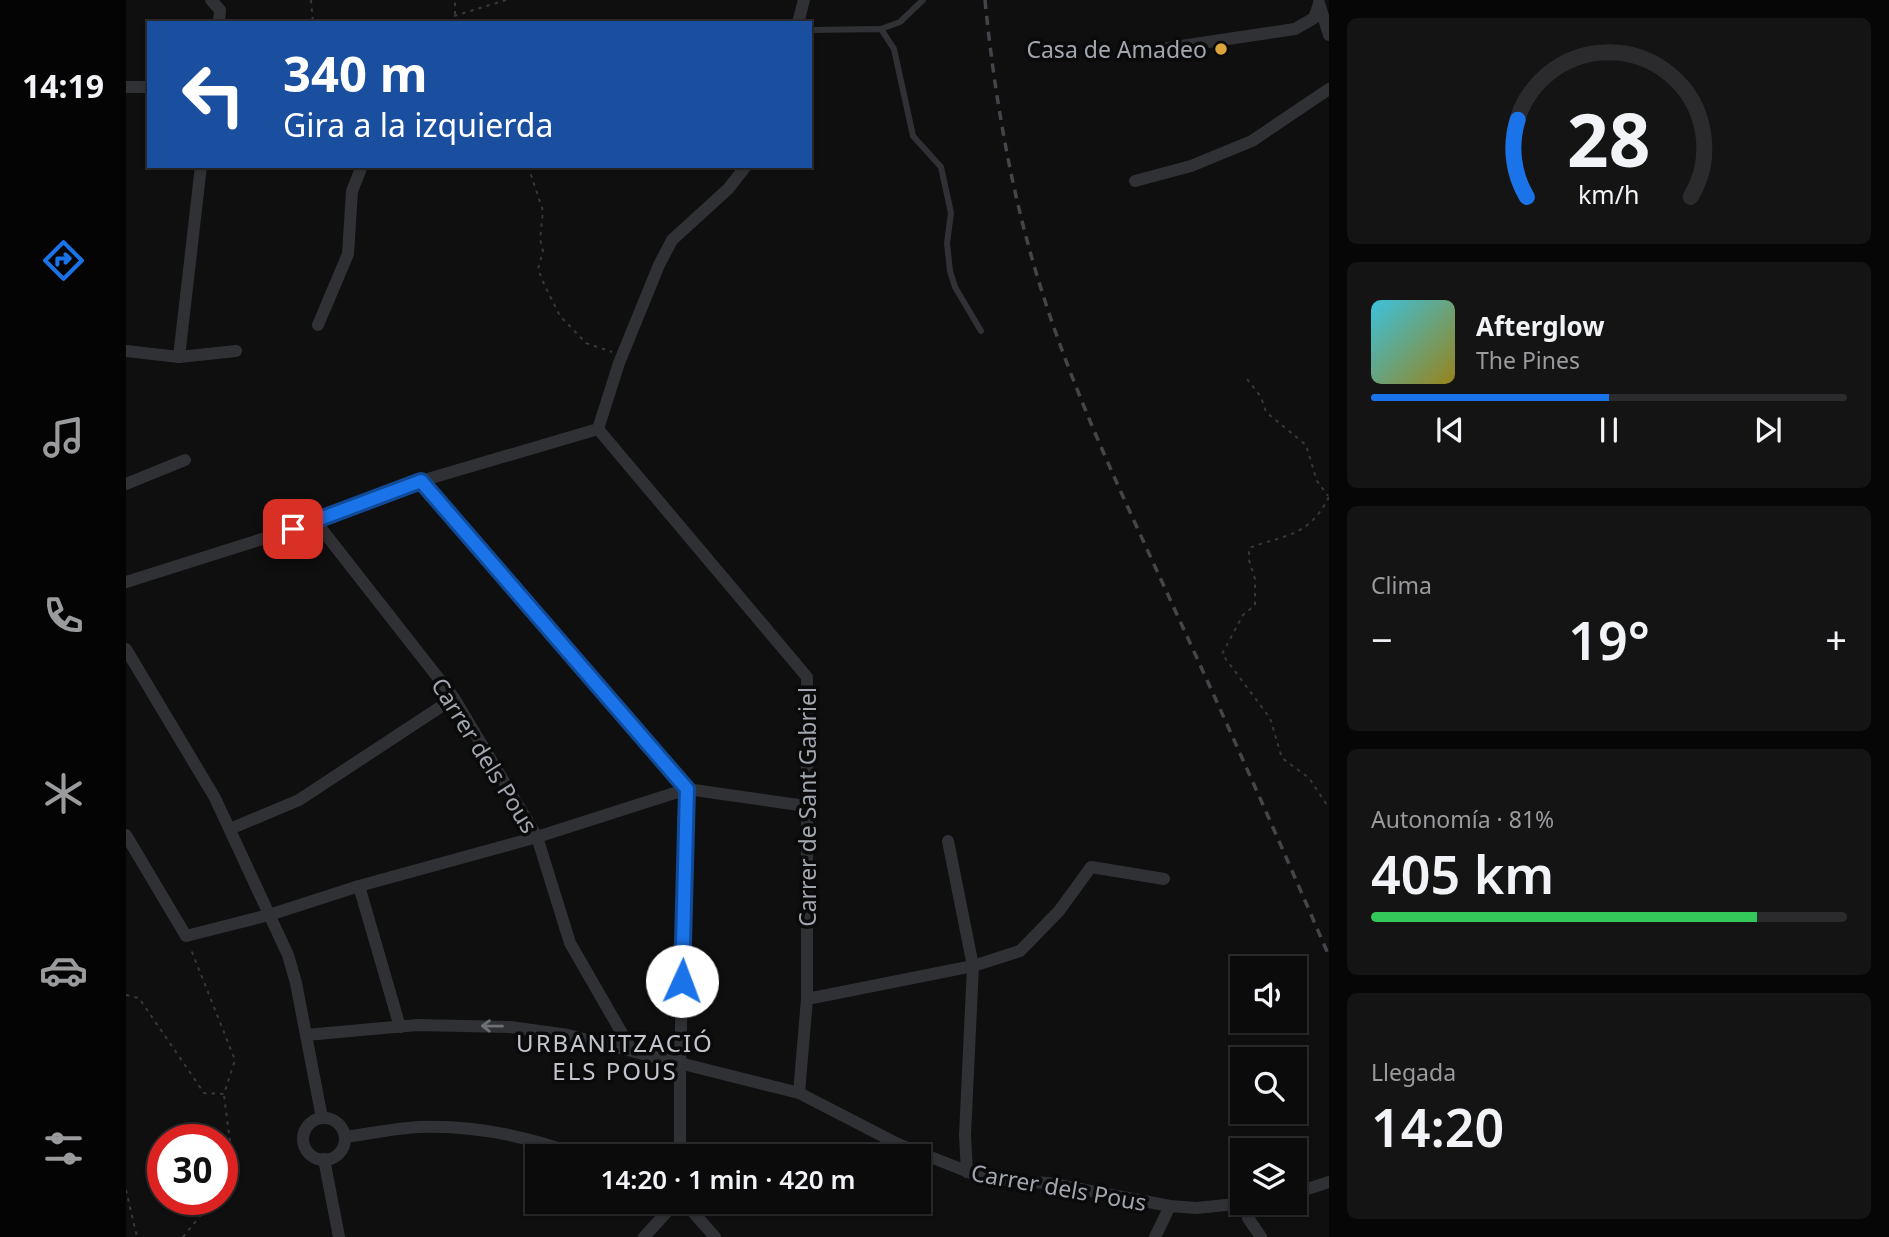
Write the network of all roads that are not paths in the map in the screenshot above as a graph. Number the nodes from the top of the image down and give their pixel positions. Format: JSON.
{"nodes":[{"id":1,"x":211,"y":0,"type":"edge"},
{"id":2,"x":804,"y":0,"type":"edge"},
{"id":3,"x":923,"y":0,"type":"edge"},
{"id":4,"x":1320,"y":2,"type":"edge"},
{"id":5,"x":219,"y":21,"type":"edge"},
{"id":6,"x":799,"y":21,"type":"edge"},
{"id":7,"x":881,"y":29,"type":"junction"},
{"id":8,"x":812,"y":30,"type":"edge"},
{"id":9,"x":1329,"y":35,"type":"edge"},
{"id":10,"x":1168,"y":48,"type":"dead end"},
{"id":11,"x":126,"y":87,"type":"edge"},
{"id":12,"x":147,"y":87,"type":"edge"},
{"id":13,"x":1329,"y":89,"type":"edge"},
{"id":14,"x":201,"y":168,"type":"edge"},
{"id":15,"x":361,"y":168,"type":"edge"},
{"id":16,"x":744,"y":168,"type":"edge"},
{"id":17,"x":1135,"y":180,"type":"dead end"},
{"id":18,"x":318,"y":324,"type":"dead end"},
{"id":19,"x":981,"y":331,"type":"dead end"},
{"id":20,"x":126,"y":351,"type":"edge"},
{"id":21,"x":236,"y":351,"type":"dead end"},
{"id":22,"x":179,"y":357,"type":"junction"},
{"id":23,"x":598,"y":429,"type":"junction"},
{"id":24,"x":185,"y":460,"type":"dead end"},
{"id":25,"x":421,"y":481,"type":"junction"},
{"id":26,"x":126,"y":484,"type":"edge"},
{"id":27,"x":316,"y":522,"type":"junction"},
{"id":28,"x":126,"y":582,"type":"edge"},
{"id":29,"x":126,"y":649,"type":"edge"},
{"id":30,"x":454,"y":698,"type":"junction"},
{"id":31,"x":687,"y":789,"type":"junction"},
{"id":32,"x":806,"y":806,"type":"junction"},
{"id":33,"x":230,"y":830,"type":"junction"},
{"id":34,"x":126,"y":835,"type":"edge"},
{"id":35,"x":537,"y":837,"type":"junction"},
{"id":36,"x":948,"y":841,"type":"dead end"},
{"id":37,"x":1164,"y":878,"type":"dead end"},
{"id":38,"x":359,"y":886,"type":"junction"},
{"id":39,"x":269,"y":915,"type":"junction"},
{"id":40,"x":972,"y":967,"type":"junction"},
{"id":41,"x":807,"y":999,"type":"junction"},
{"id":42,"x":400,"y":1027,"type":"junction"},
{"id":43,"x":306,"y":1035,"type":"junction"},
{"id":44,"x":631,"y":1049,"type":"junction"},
{"id":45,"x":680,"y":1064,"type":"junction"},
{"id":46,"x":799,"y":1093,"type":"junction"},
{"id":47,"x":322,"y":1118,"type":"junction"},
{"id":48,"x":345,"y":1137,"type":"junction"},
{"id":49,"x":550,"y":1144,"type":"edge"},
{"id":50,"x":680,"y":1144,"type":"edge"},
{"id":51,"x":324,"y":1159,"type":"junction"},
{"id":52,"x":967,"y":1172,"type":"junction"},
{"id":53,"x":1329,"y":1182,"type":"edge"},
{"id":54,"x":1307,"y":1189,"type":"edge"},
{"id":55,"x":1230,"y":1204,"type":"edge"},
{"id":56,"x":1170,"y":1206,"type":"junction"},
{"id":57,"x":665,"y":1214,"type":"edge"},
{"id":58,"x":695,"y":1214,"type":"edge"},
{"id":59,"x":1249,"y":1215,"type":"edge"},
{"id":60,"x":339,"y":1237,"type":"edge"},
{"id":61,"x":644,"y":1237,"type":"edge"},
{"id":62,"x":715,"y":1237,"type":"edge"},
{"id":63,"x":1155,"y":1237,"type":"edge"},
{"id":64,"x":1261,"y":1237,"type":"edge"}],
"edges":[{"from":1,"to":5,"type":"street"},
{"from":2,"to":6,"type":"street"},
{"from":3,"to":7,"type":"lane"},
{"from":4,"to":9,"type":"street"},
{"from":4,"to":10,"type":"street"},
{"from":7,"to":8,"type":"lane"},
{"from":7,"to":19,"type":"lane"},
{"from":11,"to":12,"type":"street"},
{"from":13,"to":17,"type":"street"},
{"from":14,"to":22,"type":"street"},
{"from":15,"to":18,"type":"street"},
{"from":16,"to":23,"type":"street"},
{"from":20,"to":22,"type":"street"},
{"from":21,"to":22,"type":"street"},
{"from":23,"to":25,"type":"street"},
{"from":23,"to":32,"type":"street","name":"Carrer de Sant Gabriel"},
{"from":24,"to":26,"type":"street"},
{"from":25,"to":27,"type":"street"},
{"from":25,"to":31,"type":"street"},
{"from":27,"to":28,"type":"street"},
{"from":27,"to":30,"type":"street","name":"Carrer dels Pous"},
{"from":29,"to":33,"type":"street"},
{"from":30,"to":33,"type":"street"},
{"from":30,"to":35,"type":"street","name":"Carrer dels Pous"},
{"from":31,"to":32,"type":"street"},
{"from":31,"to":35,"type":"street"},
{"from":31,"to":45,"type":"street"},
{"from":32,"to":41,"type":"street","name":"Carrer de Sant Gabriel"},
{"from":33,"to":39,"type":"street"},
{"from":34,"to":39,"type":"street"},
{"from":35,"to":38,"type":"street"},
{"from":35,"to":44,"type":"street","name":"Carrer dels Pous"},
{"from":36,"to":40,"type":"street"},
{"from":37,"to":40,"type":"street"},
{"from":38,"to":39,"type":"street"},
{"from":38,"to":42,"type":"street"},
{"from":39,"to":43,"type":"street"},
{"from":40,"to":41,"type":"street"},
{"from":40,"to":52,"type":"street"},
{"from":41,"to":46,"type":"street","name":"Carrer de Sant Gabriel"},
{"from":42,"to":43,"type":"street","name":"Carrer dels Pous"},
{"from":44,"to":42,"type":"street","name":"Carrer dels Pous","one_way":true},
{"from":43,"to":47,"type":"street"},
{"from":44,"to":45,"type":"street","name":"Carrer dels Pous"},
{"from":45,"to":46,"type":"street","name":"Carrer dels Pous"},
{"from":45,"to":50,"type":"street"},
{"from":46,"to":52,"type":"street","name":"Carrer dels Pous"},
{"from":47,"to":48,"type":"street"},
{"from":47,"to":51,"type":"street"},
{"from":48,"to":49,"type":"street"},
{"from":48,"to":51,"type":"street"},
{"from":51,"to":60,"type":"street"},
{"from":52,"to":56,"type":"street","name":"Carrer dels Pous"},
{"from":53,"to":54,"type":"street"},
{"from":55,"to":56,"type":"street","name":"Carrer dels Pous"},
{"from":56,"to":63,"type":"street"},
{"from":57,"to":61,"type":"street"},
{"from":58,"to":62,"type":"street"},
{"from":59,"to":64,"type":"street"}]}
